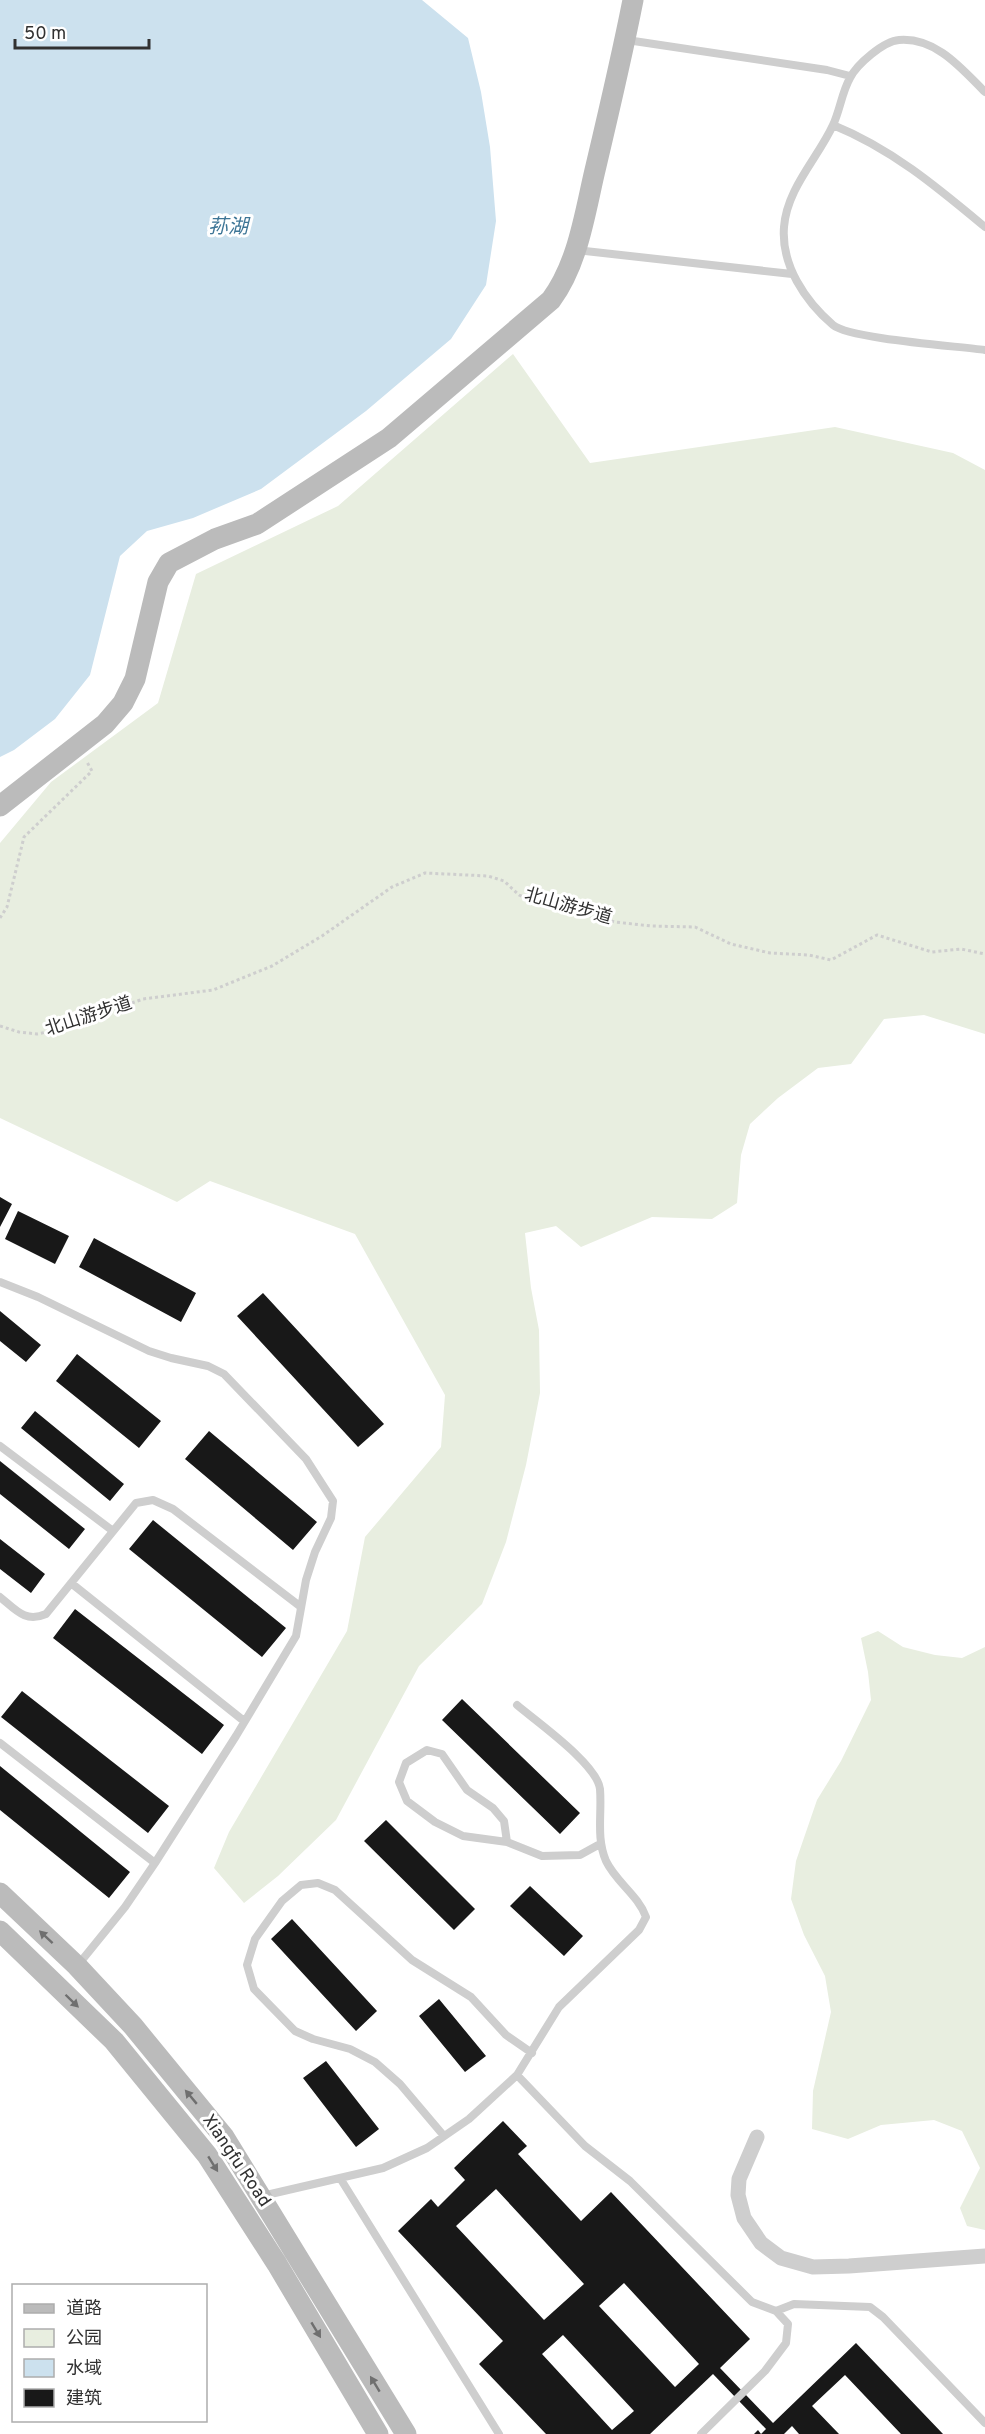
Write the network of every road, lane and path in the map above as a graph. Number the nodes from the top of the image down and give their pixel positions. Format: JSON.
{"nodes":[{"id":1,"x":633,"y":0,"type":"edge"},
{"id":2,"x":625,"y":40,"type":"junction"},
{"id":3,"x":850,"y":76,"type":"junction"},
{"id":4,"x":985,"y":92,"type":"edge"},
{"id":5,"x":833,"y":125,"type":"junction"},
{"id":6,"x":985,"y":227,"type":"edge"},
{"id":7,"x":574,"y":250,"type":"junction"},
{"id":8,"x":792,"y":274,"type":"junction"},
{"id":9,"x":985,"y":350,"type":"edge"},
{"id":10,"x":78,"y":745,"type":"junction"},
{"id":11,"x":0,"y":806,"type":"edge"},
{"id":12,"x":0,"y":918,"type":"edge"},
{"id":13,"x":985,"y":954,"type":"edge"},
{"id":14,"x":0,"y":1026,"type":"edge"},
{"id":15,"x":0,"y":1282,"type":"edge"},
{"id":16,"x":0,"y":1446,"type":"edge"},
{"id":17,"x":113,"y":1531,"type":"junction"},
{"id":18,"x":71,"y":1583,"type":"junction"},
{"id":19,"x":0,"y":1597,"type":"edge"},
{"id":20,"x":301,"y":1607,"type":"junction"},
{"id":21,"x":517,"y":1705,"type":"dead end"},
{"id":22,"x":244,"y":1721,"type":"junction"},
{"id":23,"x":0,"y":1743,"type":"edge"},
{"id":24,"x":507,"y":1842,"type":"junction"},
{"id":25,"x":600,"y":1844,"type":"junction"},
{"id":26,"x":155,"y":1863,"type":"junction"},
{"id":27,"x":0,"y":1893,"type":"edge"},
{"id":28,"x":0,"y":1931,"type":"edge"},
{"id":29,"x":77,"y":1966,"type":"junction"},
{"id":30,"x":532,"y":2053,"type":"junction"},
{"id":31,"x":517,"y":2075,"type":"junction"},
{"id":32,"x":444,"y":2136,"type":"junction"},
{"id":33,"x":757,"y":2137,"type":"dead end"},
{"id":34,"x":340,"y":2178,"type":"junction"},
{"id":35,"x":261,"y":2196,"type":"junction"},
{"id":36,"x":985,"y":2256,"type":"edge"},
{"id":37,"x":776,"y":2311,"type":"junction"},
{"id":38,"x":985,"y":2423,"type":"edge"},
{"id":39,"x":378,"y":2434,"type":"edge"},
{"id":40,"x":406,"y":2434,"type":"edge"},
{"id":41,"x":499,"y":2434,"type":"edge"},
{"id":42,"x":702,"y":2434,"type":"edge"}],
"edges":[{"from":1,"to":2,"type":"main road"},
{"from":2,"to":3,"type":"lane"},
{"from":2,"to":7,"type":"main road"},
{"from":3,"to":4,"type":"lane"},
{"from":3,"to":5,"type":"lane"},
{"from":5,"to":6,"type":"lane"},
{"from":5,"to":8,"type":"lane"},
{"from":7,"to":8,"type":"lane"},
{"from":7,"to":10,"type":"main road"},
{"from":8,"to":9,"type":"lane"},
{"from":10,"to":11,"type":"main road"},
{"from":10,"to":12,"type":"path"},
{"from":13,"to":14,"type":"path","name":"北山游步道"},
{"from":15,"to":20,"type":"lane"},
{"from":16,"to":17,"type":"lane"},
{"from":17,"to":18,"type":"lane"},
{"from":17,"to":20,"type":"lane"},
{"from":18,"to":19,"type":"lane"},
{"from":18,"to":22,"type":"lane"},
{"from":20,"to":22,"type":"lane"},
{"from":21,"to":25,"type":"lane"},
{"from":22,"to":26,"type":"lane"},
{"from":23,"to":26,"type":"lane"},
{"from":24,"to":24,"type":"lane"},
{"from":24,"to":25,"type":"lane"},
{"from":25,"to":30,"type":"lane"},
{"from":26,"to":29,"type":"lane"},
{"from":29,"to":27,"type":"main road","name":"Xiangfu Road","one_way":true},
{"from":28,"to":39,"type":"main road","name":"Xiangfu Road","one_way":true},
{"from":35,"to":29,"type":"main road","name":"Xiangfu Road","one_way":true},
{"from":30,"to":31,"type":"lane"},
{"from":30,"to":32,"type":"lane"},
{"from":31,"to":32,"type":"lane"},
{"from":31,"to":37,"type":"lane"},
{"from":32,"to":34,"type":"lane"},
{"from":33,"to":36,"type":"street"},
{"from":34,"to":35,"type":"lane"},
{"from":34,"to":41,"type":"lane"},
{"from":40,"to":35,"type":"main road","name":"Xiangfu Road","one_way":true},
{"from":37,"to":38,"type":"lane"},
{"from":37,"to":42,"type":"lane"}]}
